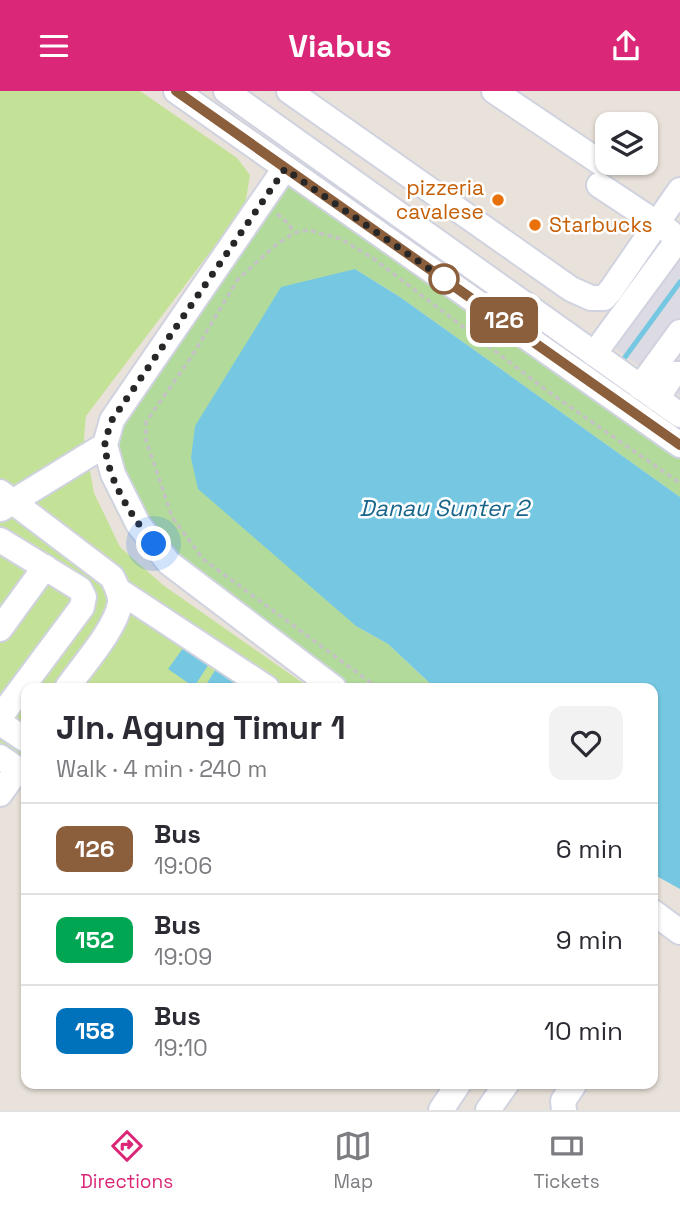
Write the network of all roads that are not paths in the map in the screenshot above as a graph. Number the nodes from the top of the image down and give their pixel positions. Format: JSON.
{"nodes":[{"id":1,"x":176,"y":91,"type":"edge"},
{"id":2,"x":226,"y":91,"type":"edge"},
{"id":3,"x":289,"y":91,"type":"edge"},
{"id":4,"x":494,"y":91,"type":"edge"},
{"id":5,"x":285,"y":169,"type":"junction"},
{"id":6,"x":680,"y":190,"type":"edge"},
{"id":7,"x":657,"y":223,"type":"junction"},
{"id":8,"x":680,"y":237,"type":"edge"},
{"id":9,"x":680,"y":332,"type":"edge"},
{"id":10,"x":594,"y":364,"type":"junction"},
{"id":11,"x":680,"y":374,"type":"edge"},
{"id":12,"x":636,"y":391,"type":"junction"},
{"id":13,"x":680,"y":415,"type":"edge"},
{"id":14,"x":105,"y":445,"type":"junction"},
{"id":15,"x":680,"y":445,"type":"edge"},
{"id":16,"x":4,"y":501,"type":"edge"},
{"id":17,"x":4,"y":552,"type":"edge"},
{"id":18,"x":45,"y":567,"type":"junction"},
{"id":19,"x":118,"y":590,"type":"junction"},
{"id":20,"x":0,"y":629,"type":"edge"},
{"id":21,"x":25,"y":683,"type":"edge"},
{"id":22,"x":70,"y":683,"type":"edge"},
{"id":23,"x":259,"y":683,"type":"edge"},
{"id":24,"x":327,"y":683,"type":"edge"},
{"id":25,"x":21,"y":689,"type":"edge"},
{"id":26,"x":0,"y":717,"type":"edge"},
{"id":27,"x":0,"y":723,"type":"edge"},
{"id":28,"x":21,"y":737,"type":"edge"},
{"id":29,"x":15,"y":767,"type":"edge"},
{"id":30,"x":0,"y":795,"type":"edge"},
{"id":31,"x":658,"y":916,"type":"edge"},
{"id":32,"x":680,"y":932,"type":"edge"},
{"id":33,"x":455,"y":1089,"type":"edge"},
{"id":34,"x":503,"y":1089,"type":"edge"},
{"id":35,"x":571,"y":1089,"type":"edge"},
{"id":36,"x":441,"y":1110,"type":"edge"},
{"id":37,"x":488,"y":1110,"type":"edge"},
{"id":38,"x":564,"y":1110,"type":"edge"}],
"edges":[{"from":1,"to":5,"type":"street"},
{"from":2,"to":10,"type":"street"},
{"from":3,"to":7,"type":"street"},
{"from":4,"to":7,"type":"street"},
{"from":5,"to":10,"type":"street"},
{"from":5,"to":14,"type":"street"},
{"from":6,"to":7,"type":"street"},
{"from":7,"to":8,"type":"street"},
{"from":8,"to":10,"type":"street"},
{"from":9,"to":12,"type":"street"},
{"from":10,"to":12,"type":"street"},
{"from":11,"to":12,"type":"street"},
{"from":12,"to":13,"type":"street"},
{"from":12,"to":15,"type":"street"},
{"from":14,"to":16,"type":"street"},
{"from":14,"to":24,"type":"street"},
{"from":16,"to":19,"type":"street"},
{"from":17,"to":18,"type":"street"},
{"from":18,"to":20,"type":"street"},
{"from":18,"to":21,"type":"street"},
{"from":19,"to":22,"type":"street"},
{"from":19,"to":23,"type":"street"},
{"from":25,"to":26,"type":"street"},
{"from":27,"to":28,"type":"street"},
{"from":29,"to":30,"type":"street"},
{"from":31,"to":32,"type":"street"},
{"from":33,"to":36,"type":"street"},
{"from":34,"to":37,"type":"street"},
{"from":35,"to":38,"type":"street"}]}
